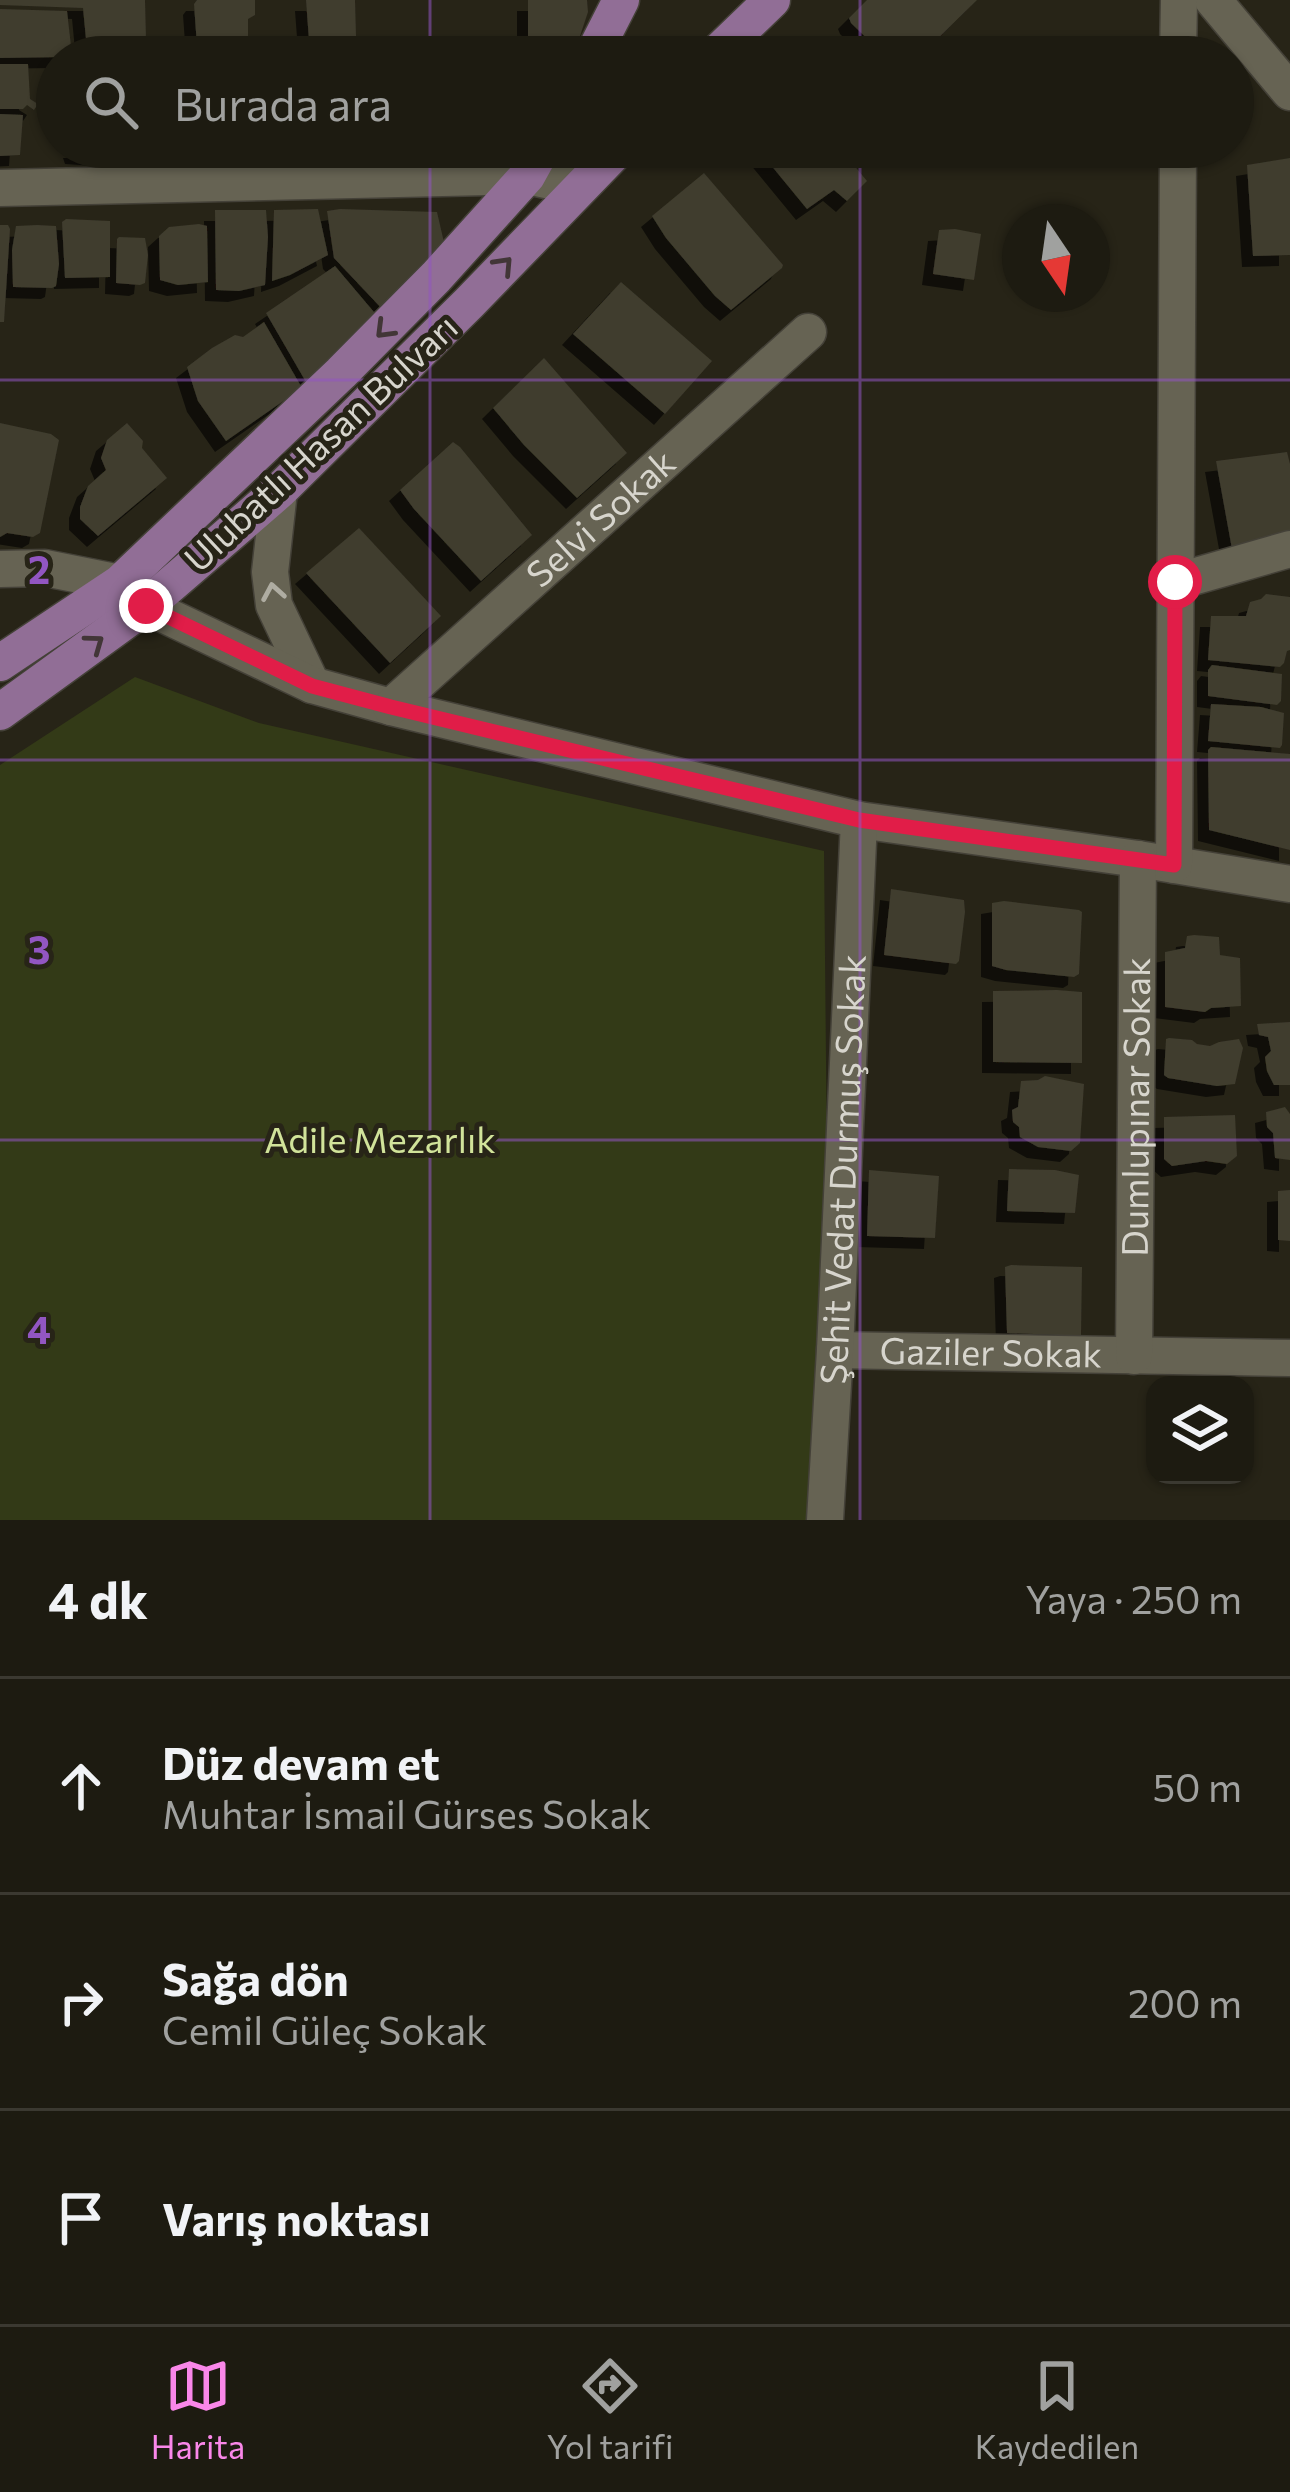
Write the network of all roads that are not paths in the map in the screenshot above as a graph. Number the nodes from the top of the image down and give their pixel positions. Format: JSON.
{"nodes":[{"id":1,"x":621,"y":0,"type":"edge"},
{"id":2,"x":772,"y":0,"type":"edge"},
{"id":3,"x":1179,"y":0,"type":"edge"},
{"id":4,"x":1214,"y":0,"type":"edge"},
{"id":5,"x":603,"y":36,"type":"edge"},
{"id":6,"x":735,"y":36,"type":"edge"},
{"id":7,"x":1178,"y":36,"type":"edge"},
{"id":8,"x":1245,"y":36,"type":"edge"},
{"id":9,"x":1254,"y":46,"type":"edge"},
{"id":10,"x":1288,"y":86,"type":"edge"},
{"id":11,"x":412,"y":168,"type":"edge"},
{"id":12,"x":530,"y":168,"type":"edge"},
{"id":13,"x":545,"y":168,"type":"edge"},
{"id":14,"x":598,"y":168,"type":"edge"},
{"id":15,"x":1178,"y":168,"type":"edge"},
{"id":16,"x":578,"y":187,"type":"junction"},
{"id":17,"x":0,"y":188,"type":"edge"},
{"id":18,"x":808,"y":332,"type":"dead end"},
{"id":19,"x":279,"y":491,"type":"junction"},
{"id":20,"x":1290,"y":549,"type":"edge"},
{"id":21,"x":0,"y":569,"type":"edge"},
{"id":22,"x":1175,"y":582,"type":"junction"},
{"id":23,"x":133,"y":594,"type":"junction"},
{"id":24,"x":0,"y":663,"type":"edge"},
{"id":25,"x":312,"y":686,"type":"junction"},
{"id":26,"x":391,"y":707,"type":"junction"},
{"id":27,"x":0,"y":712,"type":"edge"},
{"id":28,"x":859,"y":820,"type":"junction"},
{"id":29,"x":1156,"y":862,"type":"junction"},
{"id":30,"x":1290,"y":884,"type":"edge"},
{"id":31,"x":835,"y":1350,"type":"junction"},
{"id":32,"x":1134,"y":1356,"type":"junction"},
{"id":33,"x":1290,"y":1358,"type":"edge"},
{"id":34,"x":824,"y":1520,"type":"edge"}],
"edges":[{"from":1,"to":5,"type":"main road"},
{"from":2,"to":6,"type":"main road"},
{"from":3,"to":7,"type":"street"},
{"from":4,"to":8,"type":"street"},
{"from":9,"to":10,"type":"street"},
{"from":11,"to":17,"type":"street"},
{"from":12,"to":23,"type":"main road","name":"Ulubatlı Hasan Bulvarı","one_way":true},
{"from":13,"to":16,"type":"street"},
{"from":14,"to":16,"type":"main road","name":"Ulubatlı Hasan Bulvarı"},
{"from":15,"to":22,"type":"street","name":"Dumlupınar Sokak"},
{"from":19,"to":16,"type":"main road","name":"Ulubatlı Hasan Bulvarı","one_way":true},
{"from":18,"to":26,"type":"street","name":"Selvi Sokak"},
{"from":19,"to":23,"type":"main road","name":"Ulubatlı Hasan Bulvarı"},
{"from":25,"to":19,"type":"street","one_way":true},
{"from":20,"to":22,"type":"street"},
{"from":21,"to":23,"type":"street"},
{"from":22,"to":29,"type":"street","name":"Dumlupınar Sokak"},
{"from":23,"to":24,"type":"main road","name":"Ulubatlı Hasan Bulvarı"},
{"from":23,"to":25,"type":"street"},
{"from":27,"to":23,"type":"main road","name":"Ulubatlı Hasan Bulvarı","one_way":true},
{"from":25,"to":26,"type":"street"},
{"from":26,"to":28,"type":"street"},
{"from":28,"to":29,"type":"street"},
{"from":28,"to":31,"type":"street","name":"Şehit Vedat Durmuş Sokak"},
{"from":29,"to":30,"type":"street"},
{"from":29,"to":32,"type":"street","name":"Dumlupınar Sokak"},
{"from":31,"to":32,"type":"street","name":"Gaziler Sokak"},
{"from":31,"to":34,"type":"street","name":"Şehit Vedat Durmuş Sokak"},
{"from":32,"to":33,"type":"street","name":"Gaziler Sokak"}]}
